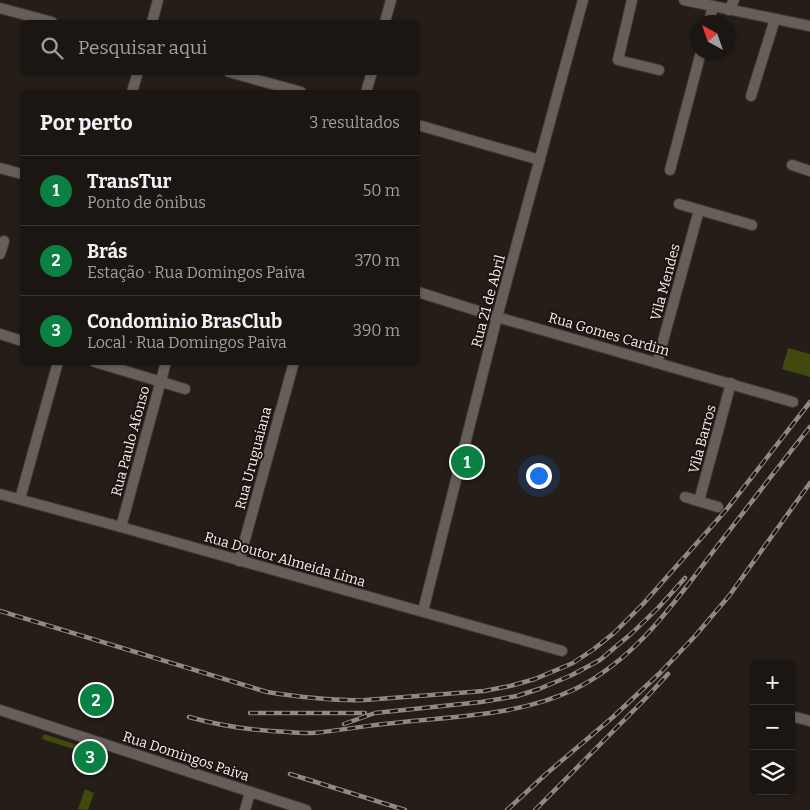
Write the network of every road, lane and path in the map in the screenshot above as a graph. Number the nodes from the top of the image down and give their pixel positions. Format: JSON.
{"nodes":[{"id":1,"x":158,"y":0,"type":"edge"},
{"id":2,"x":391,"y":0,"type":"edge"},
{"id":3,"x":583,"y":0,"type":"edge"},
{"id":4,"x":632,"y":0,"type":"edge"},
{"id":5,"x":684,"y":0,"type":"edge"},
{"id":6,"x":734,"y":0,"type":"edge"},
{"id":7,"x":713,"y":6,"type":"junction"},
{"id":8,"x":0,"y":8,"type":"edge"},
{"id":9,"x":729,"y":10,"type":"junction"},
{"id":10,"x":711,"y":15,"type":"edge"},
{"id":11,"x":775,"y":19,"type":"junction"},
{"id":12,"x":45,"y":20,"type":"edge"},
{"id":13,"x":153,"y":20,"type":"edge"},
{"id":14,"x":386,"y":20,"type":"edge"},
{"id":15,"x":810,"y":26,"type":"edge"},
{"id":16,"x":699,"y":60,"type":"edge"},
{"id":17,"x":658,"y":70,"type":"dead end"},
{"id":18,"x":137,"y":75,"type":"edge"},
{"id":19,"x":240,"y":75,"type":"edge"},
{"id":20,"x":371,"y":75,"type":"edge"},
{"id":21,"x":133,"y":90,"type":"edge"},
{"id":22,"x":294,"y":90,"type":"edge"},
{"id":23,"x":367,"y":90,"type":"edge"},
{"id":24,"x":751,"y":96,"type":"dead end"},
{"id":25,"x":420,"y":126,"type":"edge"},
{"id":26,"x":540,"y":160,"type":"junction"},
{"id":27,"x":792,"y":166,"type":"dead end"},
{"id":28,"x":0,"y":168,"type":"edge"},
{"id":29,"x":670,"y":170,"type":"dead end"},
{"id":30,"x":810,"y":171,"type":"edge"},
{"id":31,"x":20,"y":173,"type":"edge"},
{"id":32,"x":679,"y":204,"type":"dead end"},
{"id":33,"x":699,"y":210,"type":"junction"},
{"id":34,"x":752,"y":225,"type":"dead end"},
{"id":35,"x":4,"y":241,"type":"dead end"},
{"id":36,"x":0,"y":254,"type":"edge"},
{"id":37,"x":420,"y":293,"type":"edge"},
{"id":38,"x":497,"y":317,"type":"junction"},
{"id":39,"x":0,"y":334,"type":"edge"},
{"id":40,"x":20,"y":340,"type":"edge"},
{"id":41,"x":657,"y":363,"type":"junction"},
{"id":42,"x":57,"y":365,"type":"edge"},
{"id":43,"x":105,"y":365,"type":"edge"},
{"id":44,"x":165,"y":365,"type":"edge"},
{"id":45,"x":293,"y":365,"type":"edge"},
{"id":46,"x":161,"y":382,"type":"junction"},
{"id":47,"x":731,"y":383,"type":"junction"},
{"id":48,"x":185,"y":389,"type":"dead end"},
{"id":49,"x":793,"y":402,"type":"dead end"},
{"id":50,"x":0,"y":494,"type":"edge"},
{"id":51,"x":685,"y":497,"type":"dead end"},
{"id":52,"x":20,"y":499,"type":"junction"},
{"id":53,"x":699,"y":501,"type":"junction"},
{"id":54,"x":718,"y":507,"type":"dead end"},
{"id":55,"x":121,"y":527,"type":"junction"},
{"id":56,"x":239,"y":561,"type":"junction"},
{"id":57,"x":423,"y":611,"type":"junction"},
{"id":58,"x":562,"y":651,"type":"dead end"},
{"id":59,"x":0,"y":710,"type":"edge"},
{"id":60,"x":795,"y":717,"type":"edge"},
{"id":61,"x":810,"y":721,"type":"edge"},
{"id":62,"x":250,"y":792,"type":"junction"},
{"id":63,"x":245,"y":810,"type":"edge"},
{"id":64,"x":306,"y":810,"type":"edge"}],
"edges":[{"from":1,"to":13,"type":"street"},
{"from":2,"to":14,"type":"street"},
{"from":3,"to":26,"type":"street","name":"Rua 21 de Abril"},
{"from":4,"to":17,"type":"street"},
{"from":5,"to":7,"type":"street"},
{"from":6,"to":9,"type":"street"},
{"from":7,"to":9,"type":"street"},
{"from":7,"to":10,"type":"street"},
{"from":8,"to":12,"type":"street"},
{"from":9,"to":11,"type":"street"},
{"from":11,"to":15,"type":"street"},
{"from":11,"to":24,"type":"street"},
{"from":16,"to":29,"type":"street"},
{"from":18,"to":21,"type":"street"},
{"from":19,"to":22,"type":"street"},
{"from":20,"to":23,"type":"street"},
{"from":25,"to":26,"type":"street"},
{"from":26,"to":38,"type":"street","name":"Rua 21 de Abril"},
{"from":27,"to":30,"type":"street"},
{"from":28,"to":31,"type":"street"},
{"from":32,"to":33,"type":"street"},
{"from":33,"to":34,"type":"street"},
{"from":33,"to":41,"type":"street","name":"Vila Mendes"},
{"from":35,"to":36,"type":"street"},
{"from":37,"to":38,"type":"street","name":"Rua Gomes Cardim"},
{"from":38,"to":41,"type":"street","name":"Rua Gomes Cardim"},
{"from":38,"to":57,"type":"street","name":"Rua 21 de Abril"},
{"from":39,"to":40,"type":"street"},
{"from":41,"to":47,"type":"street","name":"Rua Gomes Cardim"},
{"from":42,"to":52,"type":"street"},
{"from":43,"to":46,"type":"street"},
{"from":44,"to":46,"type":"street","name":"Rua Paulo Afonso"},
{"from":45,"to":56,"type":"street","name":"Rua Uruguaiana"},
{"from":46,"to":48,"type":"street"},
{"from":46,"to":55,"type":"street","name":"Rua Paulo Afonso"},
{"from":47,"to":49,"type":"street","name":"Rua Gomes Cardim"},
{"from":47,"to":53,"type":"street","name":"Vila Barros"},
{"from":50,"to":52,"type":"street","name":"Rua Doutor Almeida Lima"},
{"from":51,"to":53,"type":"street"},
{"from":52,"to":55,"type":"street","name":"Rua Doutor Almeida Lima"},
{"from":53,"to":54,"type":"street"},
{"from":55,"to":56,"type":"street","name":"Rua Doutor Almeida Lima"},
{"from":56,"to":57,"type":"street","name":"Rua Doutor Almeida Lima"},
{"from":57,"to":58,"type":"street","name":"Rua Doutor Almeida Lima"},
{"from":59,"to":62,"type":"street","name":"Rua Domingos Paiva"},
{"from":60,"to":61,"type":"street"},
{"from":62,"to":63,"type":"street"},
{"from":62,"to":64,"type":"street","name":"Rua Domingos Paiva"}]}
